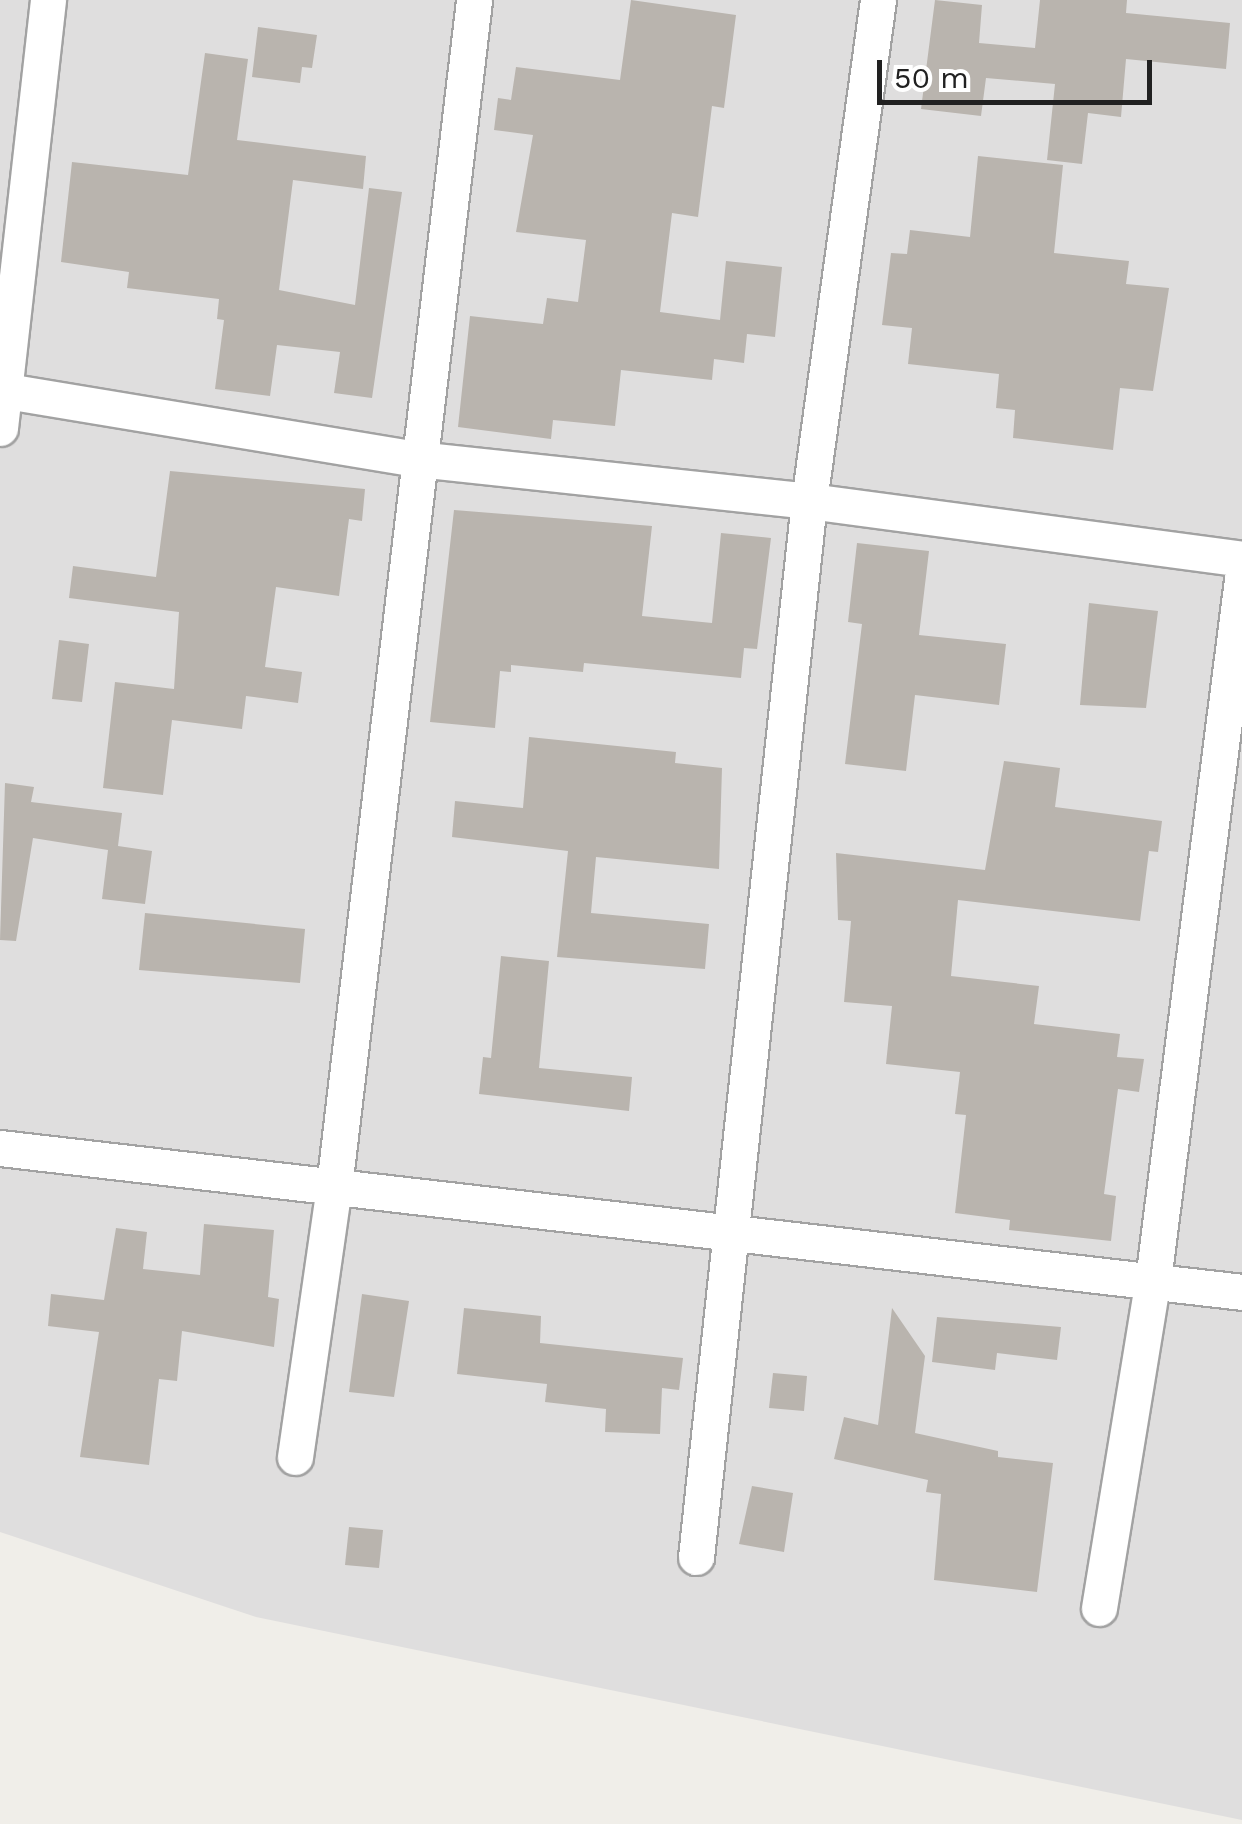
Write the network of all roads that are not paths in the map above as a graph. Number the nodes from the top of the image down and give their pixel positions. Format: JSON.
{"nodes":[{"id":1,"x":48,"y":0,"type":"edge"},
{"id":2,"x":474,"y":0,"type":"edge"},
{"id":3,"x":878,"y":0,"type":"edge"},
{"id":4,"x":2,"y":390,"type":"edge"},
{"id":5,"x":0,"y":428,"type":"edge"},
{"id":6,"x":416,"y":459,"type":"junction"},
{"id":7,"x":809,"y":501,"type":"junction"},
{"id":8,"x":1242,"y":559,"type":"edge"},
{"id":9,"x":1242,"y":579,"type":"edge"},
{"id":10,"x":0,"y":1148,"type":"edge"},
{"id":11,"x":334,"y":1187,"type":"junction"},
{"id":12,"x":734,"y":1236,"type":"junction"},
{"id":13,"x":1153,"y":1280,"type":"junction"},
{"id":14,"x":1242,"y":1292,"type":"edge"},
{"id":15,"x":295,"y":1458,"type":"dead end"},
{"id":16,"x":696,"y":1557,"type":"dead end"},
{"id":17,"x":1099,"y":1608,"type":"dead end"}],
"edges":[{"from":1,"to":4,"type":"street"},
{"from":2,"to":6,"type":"street"},
{"from":3,"to":7,"type":"street"},
{"from":4,"to":5,"type":"street"},
{"from":4,"to":6,"type":"street"},
{"from":6,"to":7,"type":"street"},
{"from":6,"to":11,"type":"street"},
{"from":7,"to":8,"type":"street"},
{"from":7,"to":12,"type":"street"},
{"from":9,"to":13,"type":"street"},
{"from":10,"to":11,"type":"street"},
{"from":11,"to":12,"type":"street"},
{"from":11,"to":15,"type":"street"},
{"from":12,"to":13,"type":"street"},
{"from":12,"to":16,"type":"street"},
{"from":13,"to":14,"type":"street"},
{"from":13,"to":17,"type":"street"}]}
